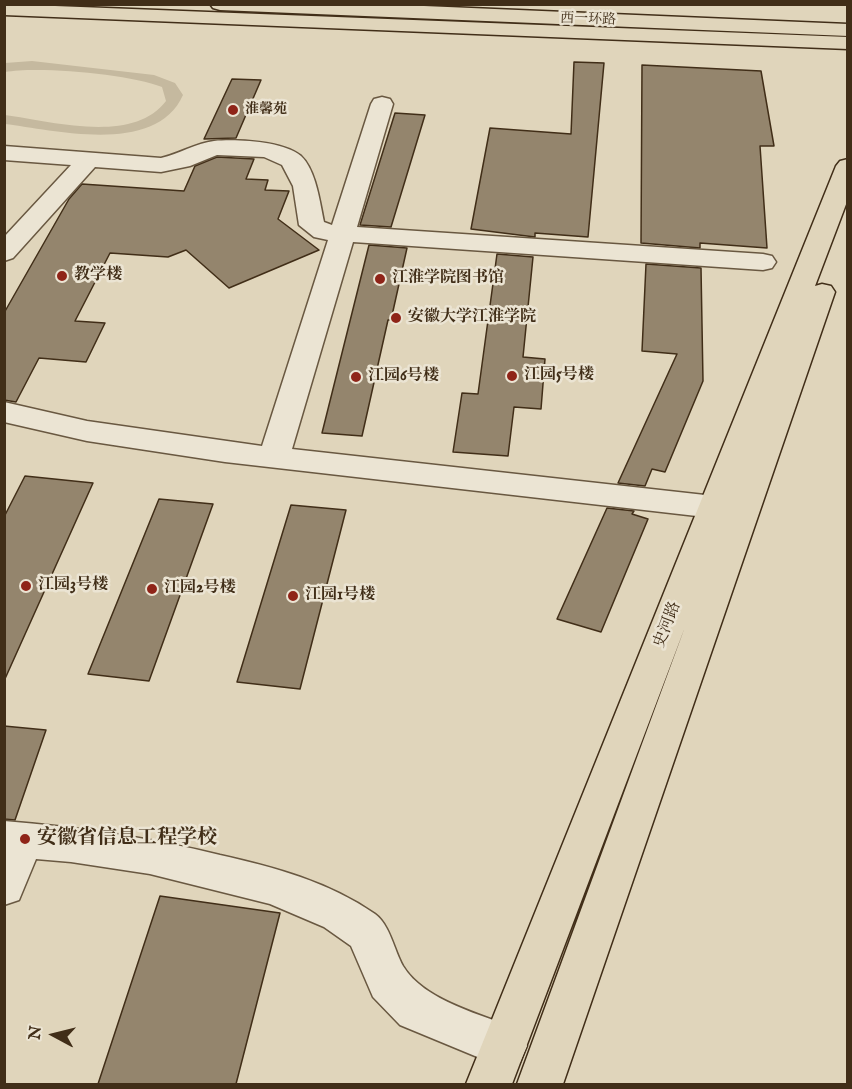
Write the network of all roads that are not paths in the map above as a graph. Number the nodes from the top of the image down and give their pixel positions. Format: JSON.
{"nodes":[{"id":1,"x":220,"y":4,"type":"edge"},
{"id":2,"x":491,"y":4,"type":"edge"},
{"id":3,"x":4,"y":9,"type":"edge"},
{"id":4,"x":848,"y":20,"type":"edge"},
{"id":5,"x":848,"y":30,"type":"edge"},
{"id":6,"x":847,"y":43,"type":"edge"},
{"id":7,"x":382,"y":104,"type":"dead end"},
{"id":8,"x":4,"y":153,"type":"edge"},
{"id":9,"x":89,"y":160,"type":"junction"},
{"id":10,"x":848,"y":166,"type":"edge"},
{"id":11,"x":848,"y":219,"type":"edge"},
{"id":12,"x":343,"y":233,"type":"junction"},
{"id":13,"x":4,"y":254,"type":"edge"},
{"id":14,"x":763,"y":262,"type":"dead end"},
{"id":15,"x":4,"y":412,"type":"edge"},
{"id":16,"x":274,"y":457,"type":"junction"},
{"id":17,"x":714,"y":507,"type":"junction"},
{"id":18,"x":14,"y":840,"type":"edge"},
{"id":19,"x":4,"y":887,"type":"edge"},
{"id":20,"x":504,"y":1046,"type":"junction"},
{"id":21,"x":489,"y":1084,"type":"edge"},
{"id":22,"x":540,"y":1084,"type":"edge"}],
"edges":[{"from":1,"to":5,"type":"main road","name":"西一环路"},
{"from":2,"to":4,"type":"main road","name":"西一环路"},
{"from":3,"to":6,"type":"main road"},
{"from":7,"to":12,"type":"street"},
{"from":8,"to":9,"type":"street"},
{"from":9,"to":12,"type":"street"},
{"from":9,"to":13,"type":"street"},
{"from":10,"to":17,"type":"main road","name":"史河路"},
{"from":11,"to":22,"type":"main road","name":"史河路"},
{"from":12,"to":14,"type":"street"},
{"from":12,"to":16,"type":"street"},
{"from":15,"to":16,"type":"street"},
{"from":16,"to":17,"type":"street"},
{"from":17,"to":20,"type":"main road","name":"史河路"},
{"from":18,"to":19,"type":"street"},
{"from":18,"to":20,"type":"street"},
{"from":20,"to":21,"type":"main road","name":"史河路"}]}
